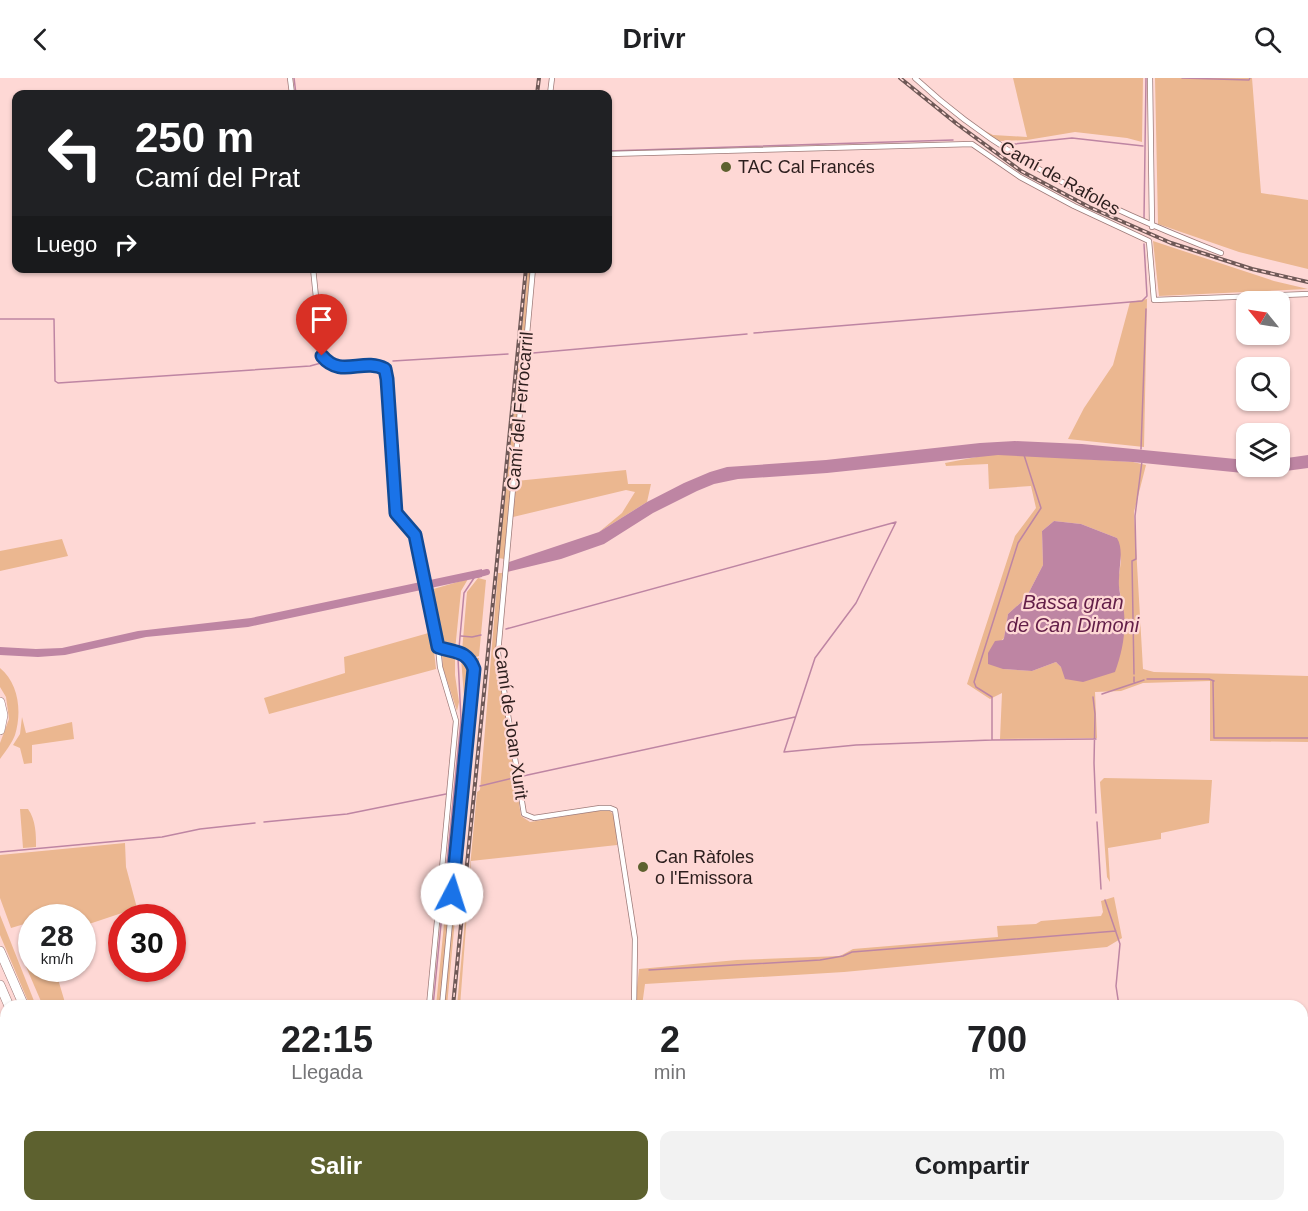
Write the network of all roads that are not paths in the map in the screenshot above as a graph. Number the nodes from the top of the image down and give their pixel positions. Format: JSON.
{"nodes":[{"id":1,"x":915,"y":78,"type":"edge"},
{"id":2,"x":1150,"y":78,"type":"edge"},
{"id":3,"x":612,"y":154,"type":"edge"},
{"id":4,"x":1152,"y":227,"type":"junction"},
{"id":5,"x":1221,"y":253,"type":"dead end"},
{"id":6,"x":314,"y":273,"type":"edge"},
{"id":7,"x":533,"y":273,"type":"edge"},
{"id":8,"x":1308,"y":294,"type":"edge"},
{"id":9,"x":507,"y":553,"type":"joint"},
{"id":10,"x":438,"y":647,"type":"junction"},
{"id":11,"x":0,"y":702,"type":"edge"},
{"id":12,"x":0,"y":708,"type":"edge"},
{"id":13,"x":0,"y":730,"type":"edge"},
{"id":14,"x":0,"y":951,"type":"edge"},
{"id":15,"x":0,"y":985,"type":"edge"},
{"id":16,"x":6,"y":1000,"type":"edge"},
{"id":17,"x":21,"y":1000,"type":"edge"},
{"id":18,"x":430,"y":1000,"type":"edge"},
{"id":19,"x":443,"y":1000,"type":"edge"},
{"id":20,"x":634,"y":1000,"type":"edge"}],
"edges":[{"from":1,"to":4,"type":"street","name":"Camí de Rafoles"},
{"from":2,"to":4,"type":"street"},
{"from":3,"to":8,"type":"street"},
{"from":4,"to":5,"type":"street","name":"Camí de Rafoles"},
{"from":6,"to":10,"type":"street"},
{"from":7,"to":9,"type":"street","name":"Camí del Ferrocarril"},
{"from":9,"to":20,"type":"street","name":"Camí de Joan Xurit"},
{"from":10,"to":18,"type":"street"},
{"from":10,"to":19,"type":"street"},
{"from":11,"to":12,"type":"highway"},
{"from":11,"to":13,"type":"highway"},
{"from":14,"to":17,"type":"highway"},
{"from":15,"to":16,"type":"highway"}]}
